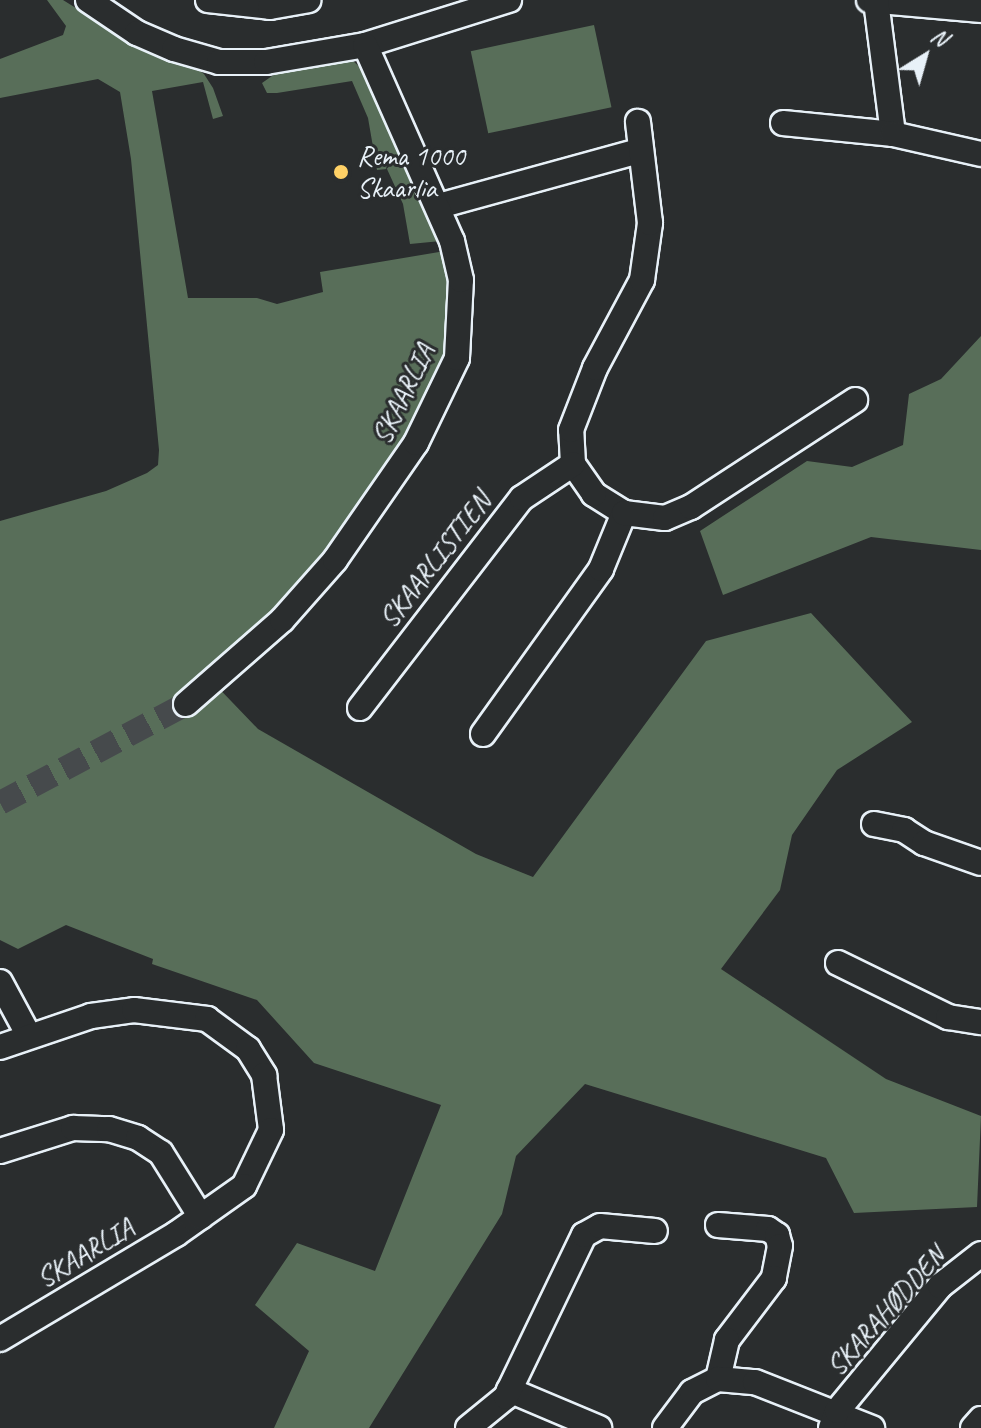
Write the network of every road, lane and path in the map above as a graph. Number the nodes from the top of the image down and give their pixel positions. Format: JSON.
{"nodes":[{"id":1,"x":88,"y":0,"type":"edge"},
{"id":2,"x":208,"y":0,"type":"edge"},
{"id":3,"x":308,"y":0,"type":"edge"},
{"id":4,"x":509,"y":0,"type":"edge"},
{"id":5,"x":872,"y":1,"type":"edge"},
{"id":6,"x":981,"y":10,"type":"edge"},
{"id":7,"x":365,"y":45,"type":"junction"},
{"id":8,"x":638,"y":122,"type":"dead end"},
{"id":9,"x":783,"y":123,"type":"dead end"},
{"id":10,"x":893,"y":134,"type":"junction"},
{"id":11,"x":639,"y":151,"type":"junction"},
{"id":12,"x":981,"y":154,"type":"edge"},
{"id":13,"x":439,"y":206,"type":"junction"},
{"id":14,"x":855,"y":400,"type":"dead end"},
{"id":15,"x":573,"y":464,"type":"junction"},
{"id":16,"x":624,"y":513,"type":"junction"},
{"id":17,"x":186,"y":704,"type":"tunnel mouth"},
{"id":18,"x":360,"y":708,"type":"dead end"},
{"id":19,"x":483,"y":734,"type":"dead end"},
{"id":20,"x":874,"y":824,"type":"dead end"},
{"id":21,"x":981,"y":863,"type":"edge"},
{"id":22,"x":838,"y":963,"type":"dead end"},
{"id":23,"x":0,"y":982,"type":"edge"},
{"id":24,"x":981,"y":1022,"type":"edge"},
{"id":25,"x":28,"y":1034,"type":"junction"},
{"id":26,"x":0,"y":1047,"type":"edge"},
{"id":27,"x":0,"y":1151,"type":"edge"},
{"id":28,"x":201,"y":1217,"type":"junction"},
{"id":29,"x":718,"y":1225,"type":"dead end"},
{"id":30,"x":655,"y":1231,"type":"dead end"},
{"id":31,"x":981,"y":1254,"type":"edge"},
{"id":32,"x":0,"y":1339,"type":"edge"},
{"id":33,"x":718,"y":1379,"type":"junction"},
{"id":34,"x":509,"y":1390,"type":"junction"},
{"id":35,"x":834,"y":1419,"type":"edge"},
{"id":36,"x":981,"y":1419,"type":"edge"},
{"id":37,"x":468,"y":1428,"type":"edge"},
{"id":38,"x":599,"y":1428,"type":"edge"},
{"id":39,"x":665,"y":1428,"type":"edge"},
{"id":40,"x":872,"y":1428,"type":"edge"},
{"id":41,"x":973,"y":1428,"type":"edge"}],
"edges":[{"from":1,"to":7,"type":"street"},
{"from":2,"to":3,"type":"street"},
{"from":4,"to":7,"type":"street"},
{"from":5,"to":6,"type":"street"},
{"from":5,"to":10,"type":"street"},
{"from":7,"to":13,"type":"street","name":"SKAARLIA"},
{"from":8,"to":11,"type":"street"},
{"from":9,"to":10,"type":"street"},
{"from":10,"to":12,"type":"street"},
{"from":11,"to":13,"type":"street"},
{"from":11,"to":15,"type":"street"},
{"from":13,"to":17,"type":"street","name":"SKAARLIA"},
{"from":14,"to":16,"type":"street"},
{"from":15,"to":16,"type":"street"},
{"from":15,"to":18,"type":"street","name":"SKAARLISTIEN"},
{"from":16,"to":19,"type":"street"},
{"from":20,"to":21,"type":"street"},
{"from":22,"to":24,"type":"street"},
{"from":23,"to":25,"type":"street"},
{"from":25,"to":26,"type":"street","name":"SKAARLIA"},
{"from":25,"to":28,"type":"street","name":"SKAARLIA"},
{"from":27,"to":28,"type":"street"},
{"from":28,"to":32,"type":"street","name":"SKAARLIA"},
{"from":29,"to":33,"type":"street"},
{"from":30,"to":34,"type":"street"},
{"from":31,"to":35,"type":"street","name":"SKARAHØDDEN"},
{"from":33,"to":35,"type":"street","name":"SKARAHØDDEN"},
{"from":33,"to":39,"type":"street"},
{"from":34,"to":37,"type":"street"},
{"from":34,"to":38,"type":"street"},
{"from":35,"to":40,"type":"street","name":"SKARAHØDDEN"},
{"from":36,"to":41,"type":"street"}]}
